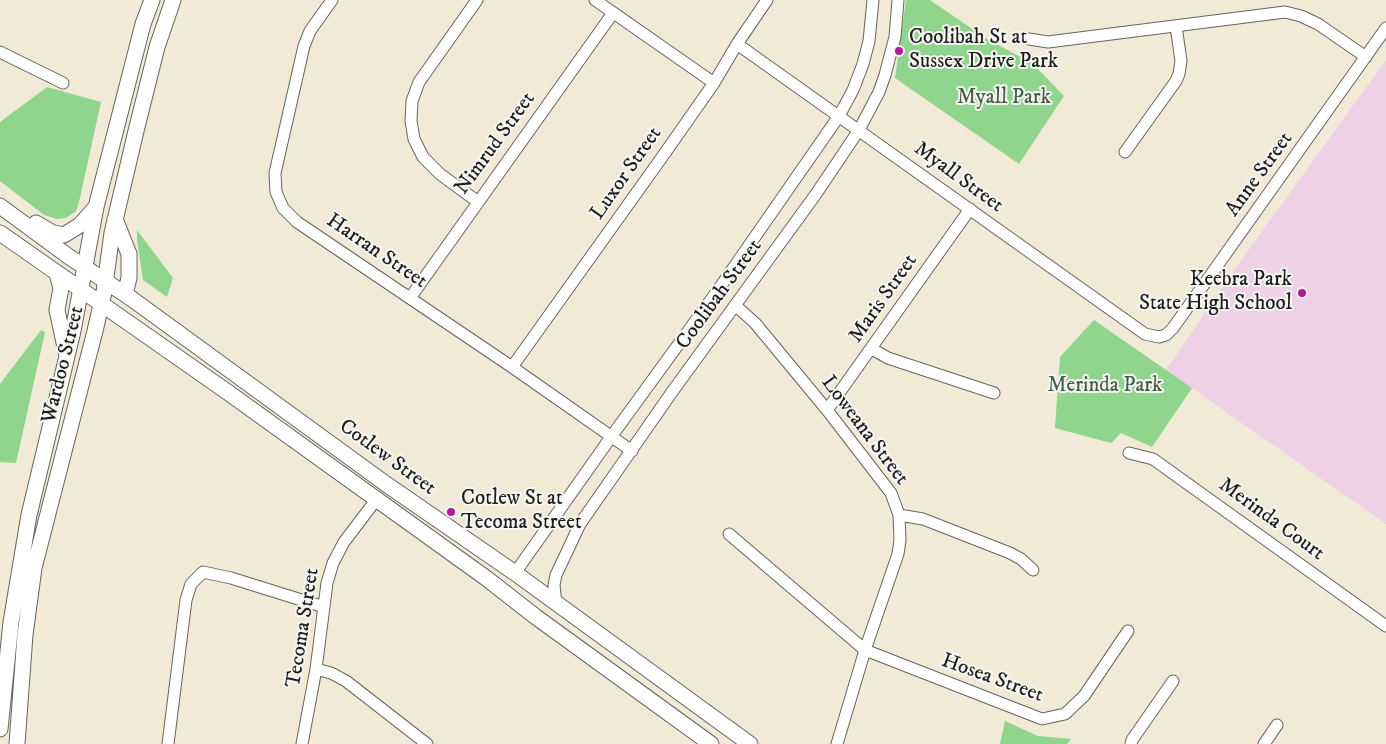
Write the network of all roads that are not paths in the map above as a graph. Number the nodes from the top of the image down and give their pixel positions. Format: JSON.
{"nodes":[{"id":1,"x":152,"y":0,"type":"edge"},
{"id":2,"x":172,"y":0,"type":"edge"},
{"id":3,"x":332,"y":0,"type":"edge"},
{"id":4,"x":477,"y":0,"type":"edge"},
{"id":5,"x":595,"y":0,"type":"edge"},
{"id":6,"x":767,"y":0,"type":"edge"},
{"id":7,"x":873,"y":0,"type":"edge"},
{"id":8,"x":898,"y":0,"type":"edge"},
{"id":9,"x":613,"y":13,"type":"junction"},
{"id":10,"x":1176,"y":26,"type":"junction"},
{"id":11,"x":1386,"y":28,"type":"edge"},
{"id":12,"x":1029,"y":39,"type":"dead end"},
{"id":13,"x":737,"y":44,"type":"junction"},
{"id":14,"x":0,"y":52,"type":"edge"},
{"id":15,"x":1366,"y":57,"type":"junction"},
{"id":16,"x":63,"y":83,"type":"dead end"},
{"id":17,"x":714,"y":83,"type":"junction"},
{"id":18,"x":839,"y":116,"type":"junction"},
{"id":19,"x":859,"y":130,"type":"junction"},
{"id":20,"x":1125,"y":152,"type":"dead end"},
{"id":21,"x":478,"y":202,"type":"junction"},
{"id":22,"x":96,"y":207,"type":"junction"},
{"id":23,"x":970,"y":209,"type":"junction"},
{"id":24,"x":4,"y":210,"type":"edge"},
{"id":25,"x":115,"y":219,"type":"junction"},
{"id":26,"x":0,"y":233,"type":"edge"},
{"id":27,"x":85,"y":267,"type":"junction"},
{"id":28,"x":57,"y":274,"type":"junction"},
{"id":29,"x":105,"y":280,"type":"junction"},
{"id":30,"x":81,"y":290,"type":"junction"},
{"id":31,"x":125,"y":294,"type":"junction"},
{"id":32,"x":410,"y":298,"type":"junction"},
{"id":33,"x":101,"y":304,"type":"junction"},
{"id":34,"x":736,"y":306,"type":"junction"},
{"id":35,"x":1159,"y":338,"type":"joint"},
{"id":36,"x":872,"y":349,"type":"junction"},
{"id":37,"x":67,"y":356,"type":"junction"},
{"id":38,"x":512,"y":367,"type":"junction"},
{"id":39,"x":994,"y":393,"type":"dead end"},
{"id":40,"x":827,"y":410,"type":"junction"},
{"id":41,"x":611,"y":437,"type":"junction"},
{"id":42,"x":632,"y":451,"type":"junction"},
{"id":43,"x":1129,"y":453,"type":"dead end"},
{"id":44,"x":376,"y":500,"type":"junction"},
{"id":45,"x":899,"y":515,"type":"junction"},
{"id":46,"x":729,"y":534,"type":"dead end"},
{"id":47,"x":1032,"y":570,"type":"dead end"},
{"id":48,"x":515,"y":573,"type":"junction"},
{"id":49,"x":556,"y":604,"type":"junction"},
{"id":50,"x":324,"y":607,"type":"junction"},
{"id":51,"x":536,"y":617,"type":"junction"},
{"id":52,"x":1386,"y":626,"type":"edge"},
{"id":53,"x":1128,"y":631,"type":"dead end"},
{"id":54,"x":865,"y":650,"type":"junction"},
{"id":55,"x":316,"y":669,"type":"junction"},
{"id":56,"x":1173,"y":681,"type":"dead end"},
{"id":57,"x":1278,"y":725,"type":"dead end"},
{"id":58,"x":0,"y":729,"type":"edge"},
{"id":59,"x":17,"y":744,"type":"edge"},
{"id":60,"x":168,"y":744,"type":"edge"},
{"id":61,"x":302,"y":744,"type":"edge"},
{"id":62,"x":427,"y":744,"type":"edge"},
{"id":63,"x":711,"y":744,"type":"edge"},
{"id":64,"x":750,"y":744,"type":"edge"},
{"id":65,"x":837,"y":744,"type":"edge"},
{"id":66,"x":1131,"y":744,"type":"edge"},
{"id":67,"x":1264,"y":744,"type":"edge"}],
"edges":[{"from":1,"to":22,"type":"main road","name":"Wardoo Street"},
{"from":2,"to":25,"type":"main road","name":"Wardoo Street"},
{"from":3,"to":32,"type":"street","name":"Harran Street"},
{"from":4,"to":21,"type":"street"},
{"from":5,"to":9,"type":"street"},
{"from":6,"to":13,"type":"street","name":"Luxor Street"},
{"from":7,"to":18,"type":"street","name":"Coolibah Street"},
{"from":8,"to":19,"type":"street","name":"Coolibah Street"},
{"from":9,"to":17,"type":"street"},
{"from":9,"to":21,"type":"street","name":"Nimrud Street"},
{"from":10,"to":12,"type":"street"},
{"from":10,"to":15,"type":"street"},
{"from":10,"to":20,"type":"street"},
{"from":11,"to":15,"type":"street","name":"Anne Street"},
{"from":13,"to":17,"type":"street","name":"Luxor Street"},
{"from":13,"to":18,"type":"street","name":"Myall Street"},
{"from":14,"to":16,"type":"street"},
{"from":15,"to":35,"type":"street","name":"Anne Street"},
{"from":17,"to":38,"type":"street","name":"Luxor Street"},
{"from":18,"to":19,"type":"street","name":"Myall Street"},
{"from":18,"to":41,"type":"street","name":"Coolibah Street"},
{"from":19,"to":23,"type":"street","name":"Myall Street"},
{"from":19,"to":34,"type":"street","name":"Coolibah Street"},
{"from":21,"to":32,"type":"street","name":"Nimrud Street"},
{"from":22,"to":24,"type":"main road"},
{"from":22,"to":27,"type":"main road","name":"Wardoo Street"},
{"from":23,"to":35,"type":"street","name":"Myall Street"},
{"from":23,"to":36,"type":"street","name":"Maris Street"},
{"from":24,"to":27,"type":"main road","name":"Cotlew Street"},
{"from":25,"to":29,"type":"main road","name":"Wardoo Street"},
{"from":25,"to":31,"type":"main road"},
{"from":26,"to":28,"type":"main road","name":"Cotlew Street"},
{"from":27,"to":29,"type":"main road","name":"Cotlew Street"},
{"from":27,"to":30,"type":"main road","name":"Wardoo Street"},
{"from":28,"to":30,"type":"main road","name":"Cotlew Street"},
{"from":28,"to":37,"type":"main road"},
{"from":29,"to":31,"type":"main road","name":"Cotlew Street"},
{"from":29,"to":33,"type":"main road","name":"Wardoo Street"},
{"from":30,"to":33,"type":"main road","name":"Cotlew Street"},
{"from":30,"to":37,"type":"main road","name":"Wardoo Street"},
{"from":31,"to":48,"type":"main road","name":"Cotlew Street"},
{"from":32,"to":38,"type":"street","name":"Harran Street"},
{"from":33,"to":44,"type":"main road","name":"Cotlew Street"},
{"from":33,"to":59,"type":"main road","name":"Wardoo Street"},
{"from":34,"to":40,"type":"street","name":"Loweana Street"},
{"from":34,"to":42,"type":"street","name":"Coolibah Street"},
{"from":36,"to":39,"type":"street"},
{"from":36,"to":40,"type":"street","name":"Maris Street"},
{"from":37,"to":58,"type":"main road","name":"Wardoo Street"},
{"from":38,"to":41,"type":"street","name":"Harran Street"},
{"from":40,"to":45,"type":"street","name":"Loweana Street"},
{"from":41,"to":42,"type":"street","name":"Harran Street"},
{"from":41,"to":48,"type":"street","name":"Coolibah Street"},
{"from":42,"to":49,"type":"street","name":"Coolibah Street"},
{"from":43,"to":52,"type":"street","name":"Merinda Court"},
{"from":44,"to":50,"type":"street","name":"Tecoma Street"},
{"from":44,"to":51,"type":"main road","name":"Cotlew Street"},
{"from":45,"to":47,"type":"street"},
{"from":45,"to":54,"type":"street","name":"Loweana Street"},
{"from":46,"to":54,"type":"street","name":"Hosea Street"},
{"from":48,"to":49,"type":"main road","name":"Cotlew Street"},
{"from":48,"to":51,"type":"main road"},
{"from":49,"to":64,"type":"main road","name":"Cotlew Street"},
{"from":50,"to":55,"type":"street","name":"Tecoma Street"},
{"from":50,"to":60,"type":"street"},
{"from":51,"to":63,"type":"main road","name":"Cotlew Street"},
{"from":53,"to":54,"type":"street","name":"Hosea Street"},
{"from":54,"to":65,"type":"street","name":"Loweana Street"},
{"from":55,"to":61,"type":"street","name":"Tecoma Street"},
{"from":55,"to":62,"type":"street"},
{"from":56,"to":66,"type":"street"},
{"from":57,"to":67,"type":"street"}]}
